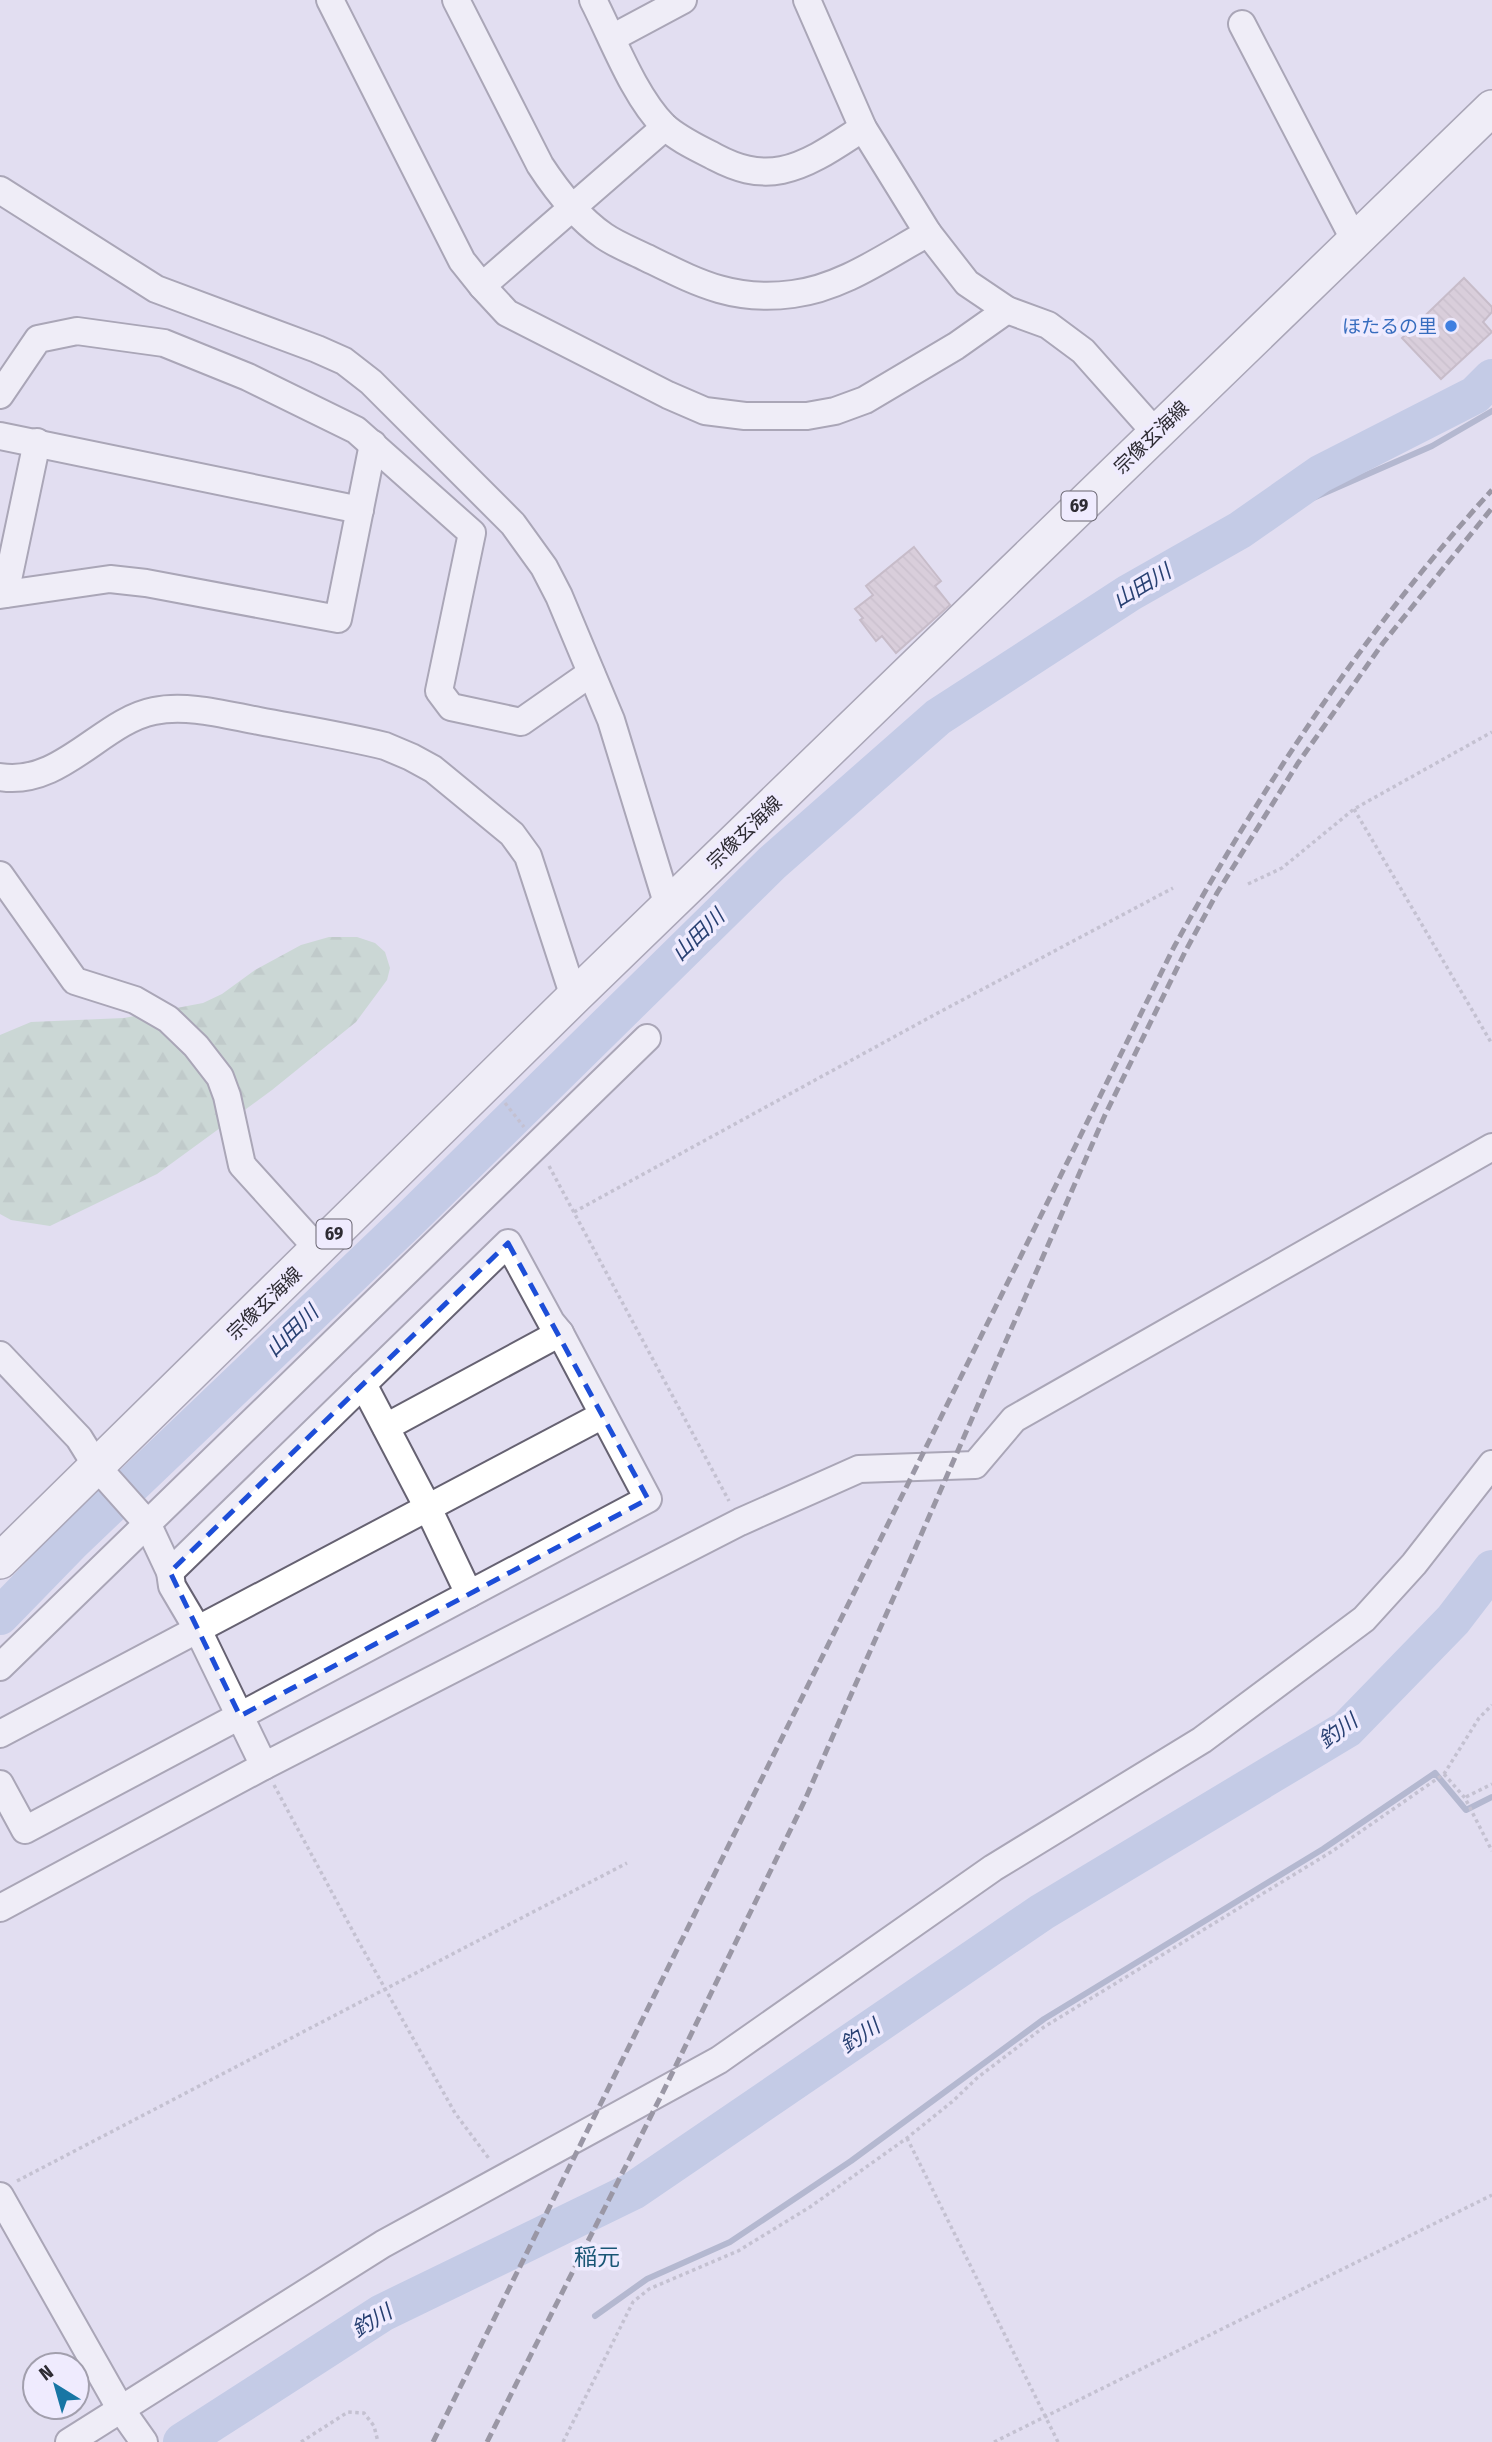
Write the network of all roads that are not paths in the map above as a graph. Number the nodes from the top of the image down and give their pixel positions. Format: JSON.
{"nodes":[{"id":1,"x":330,"y":0,"type":"edge"},
{"id":2,"x":456,"y":0,"type":"edge"},
{"id":3,"x":593,"y":0,"type":"edge"},
{"id":4,"x":683,"y":0,"type":"edge"},
{"id":5,"x":807,"y":0,"type":"edge"},
{"id":6,"x":1242,"y":24,"type":"dead end"},
{"id":7,"x":612,"y":38,"type":"junction"},
{"id":8,"x":1492,"y":108,"type":"edge"},
{"id":9,"x":665,"y":127,"type":"junction"},
{"id":10,"x":863,"y":128,"type":"junction"},
{"id":11,"x":0,"y":190,"type":"edge"},
{"id":12,"x":572,"y":208,"type":"junction"},
{"id":13,"x":928,"y":233,"type":"junction"},
{"id":14,"x":1354,"y":241,"type":"junction"},
{"id":15,"x":481,"y":286,"type":"junction"},
{"id":16,"x":1007,"y":310,"type":"junction"},
{"id":17,"x":0,"y":395,"type":"edge"},
{"id":18,"x":1155,"y":432,"type":"junction"},
{"id":19,"x":0,"y":436,"type":"edge"},
{"id":20,"x":37,"y":443,"type":"junction"},
{"id":21,"x":373,"y":444,"type":"junction"},
{"id":22,"x":360,"y":510,"type":"junction"},
{"id":23,"x":2,"y":594,"type":"edge"},
{"id":24,"x":591,"y":673,"type":"junction"},
{"id":25,"x":0,"y":777,"type":"edge"},
{"id":26,"x":0,"y":875,"type":"edge"},
{"id":27,"x":668,"y":906,"type":"junction"},
{"id":28,"x":574,"y":998,"type":"junction"},
{"id":29,"x":647,"y":1038,"type":"dead end"},
{"id":30,"x":1492,"y":1147,"type":"edge"},
{"id":31,"x":318,"y":1249,"type":"junction"},
{"id":32,"x":560,"y":1333,"type":"junction"},
{"id":33,"x":0,"y":1355,"type":"edge"},
{"id":34,"x":363,"y":1384,"type":"junction"},
{"id":35,"x":603,"y":1415,"type":"junction"},
{"id":36,"x":386,"y":1427,"type":"junction"},
{"id":37,"x":1492,"y":1464,"type":"edge"},
{"id":38,"x":97,"y":1467,"type":"junction"},
{"id":39,"x":428,"y":1508,"type":"junction"},
{"id":40,"x":147,"y":1523,"type":"junction"},
{"id":41,"x":0,"y":1561,"type":"edge"},
{"id":42,"x":170,"y":1572,"type":"junction"},
{"id":43,"x":469,"y":1594,"type":"junction"},
{"id":44,"x":198,"y":1630,"type":"junction"},
{"id":45,"x":0,"y":1667,"type":"edge"},
{"id":46,"x":240,"y":1716,"type":"junction"},
{"id":47,"x":0,"y":1734,"type":"edge"},
{"id":48,"x":264,"y":1766,"type":"junction"},
{"id":49,"x":0,"y":1784,"type":"edge"},
{"id":50,"x":0,"y":1908,"type":"edge"},
{"id":51,"x":6,"y":2190,"type":"edge"},
{"id":52,"x":123,"y":2411,"type":"junction"},
{"id":53,"x":69,"y":2442,"type":"edge"},
{"id":54,"x":144,"y":2442,"type":"edge"}],
"edges":[{"from":1,"to":15,"type":"street"},
{"from":2,"to":12,"type":"street"},
{"from":3,"to":7,"type":"street"},
{"from":4,"to":7,"type":"street"},
{"from":5,"to":10,"type":"street"},
{"from":6,"to":14,"type":"street"},
{"from":7,"to":9,"type":"street"},
{"from":8,"to":14,"type":"main road","name":"宗像玄海線","number":"69"},
{"from":9,"to":10,"type":"street"},
{"from":9,"to":12,"type":"street"},
{"from":10,"to":13,"type":"street"},
{"from":11,"to":24,"type":"street"},
{"from":12,"to":13,"type":"street"},
{"from":12,"to":15,"type":"street"},
{"from":13,"to":16,"type":"street"},
{"from":14,"to":18,"type":"main road","name":"宗像玄海線","number":"69"},
{"from":15,"to":16,"type":"street"},
{"from":16,"to":18,"type":"street"},
{"from":17,"to":21,"type":"street"},
{"from":18,"to":27,"type":"main road","name":"宗像玄海線","number":"69"},
{"from":19,"to":20,"type":"street"},
{"from":20,"to":22,"type":"street"},
{"from":20,"to":23,"type":"street"},
{"from":21,"to":22,"type":"street"},
{"from":21,"to":24,"type":"street"},
{"from":22,"to":23,"type":"street"},
{"from":24,"to":27,"type":"street"},
{"from":25,"to":28,"type":"street"},
{"from":26,"to":31,"type":"street"},
{"from":27,"to":28,"type":"main road","name":"宗像玄海線","number":"69"},
{"from":28,"to":31,"type":"main road","name":"宗像玄海線","number":"69"},
{"from":29,"to":40,"type":"street"},
{"from":30,"to":48,"type":"street"},
{"from":31,"to":38,"type":"main road","name":"宗像玄海線","number":"69"},
{"from":32,"to":34,"type":"street"},
{"from":32,"to":35,"type":"street"},
{"from":32,"to":36,"type":"street"},
{"from":33,"to":38,"type":"street"},
{"from":34,"to":36,"type":"street"},
{"from":34,"to":42,"type":"street"},
{"from":35,"to":39,"type":"street"},
{"from":35,"to":43,"type":"street"},
{"from":36,"to":39,"type":"street"},
{"from":37,"to":52,"type":"street"},
{"from":38,"to":40,"type":"street"},
{"from":38,"to":41,"type":"main road","name":"宗像玄海線","number":"69"},
{"from":39,"to":43,"type":"street"},
{"from":39,"to":44,"type":"street"},
{"from":40,"to":42,"type":"street"},
{"from":40,"to":45,"type":"street"},
{"from":42,"to":44,"type":"street"},
{"from":43,"to":46,"type":"street"},
{"from":44,"to":46,"type":"street"},
{"from":44,"to":47,"type":"street"},
{"from":46,"to":48,"type":"street"},
{"from":46,"to":49,"type":"street"},
{"from":48,"to":50,"type":"street"},
{"from":51,"to":52,"type":"street"},
{"from":52,"to":53,"type":"street"},
{"from":52,"to":54,"type":"street"}]}
